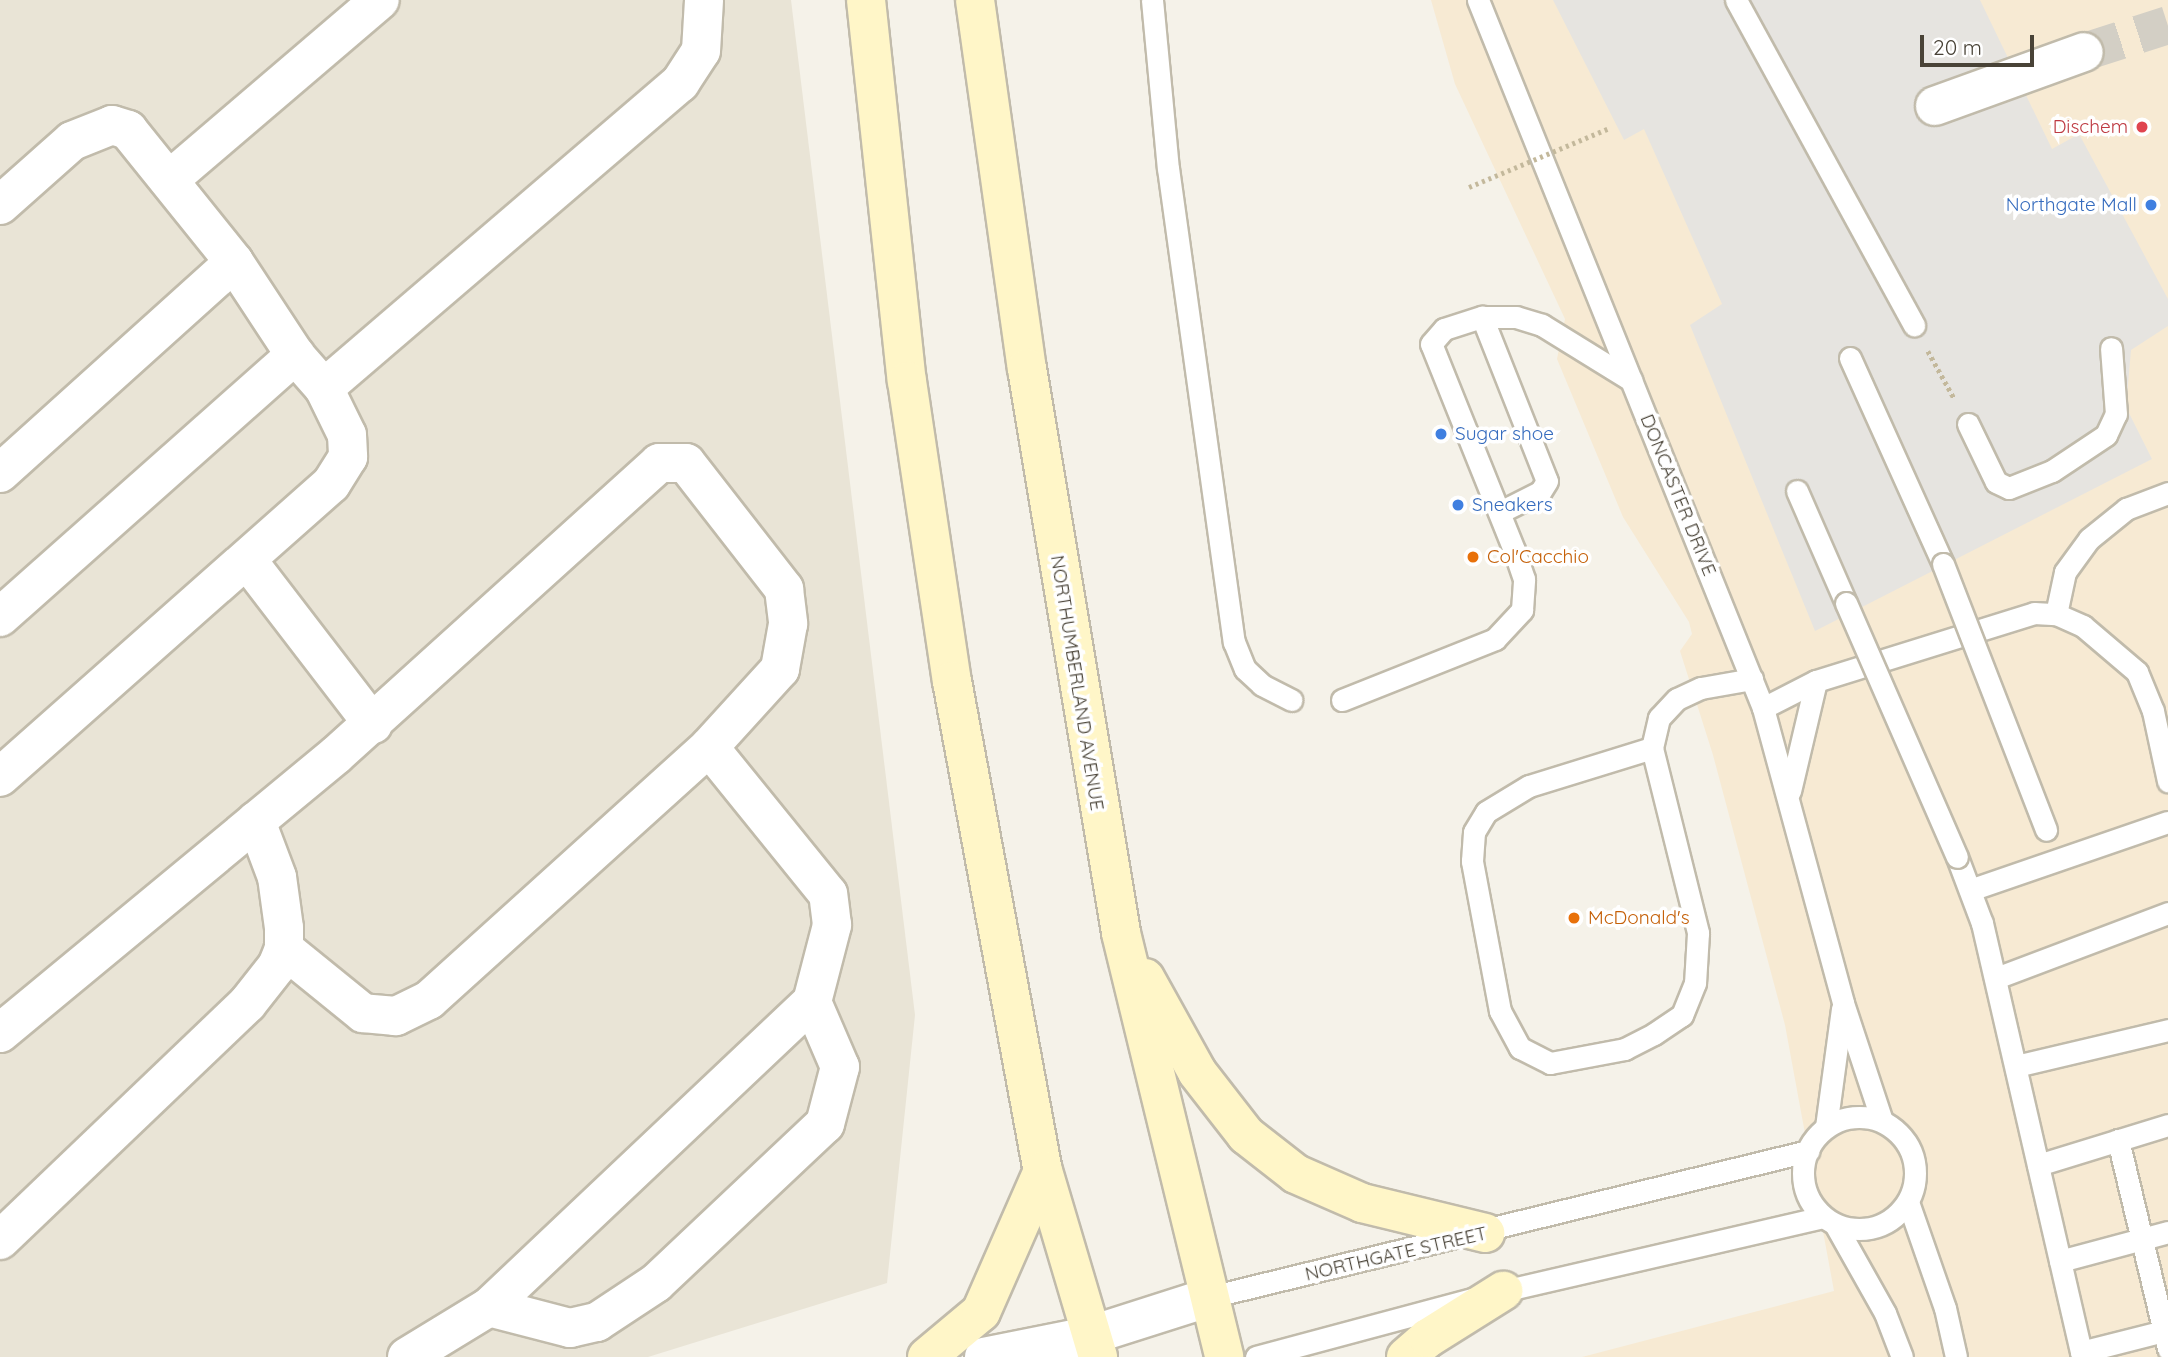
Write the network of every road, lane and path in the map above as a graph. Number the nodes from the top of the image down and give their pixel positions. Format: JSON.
{"nodes":[{"id":1,"x":380,"y":0,"type":"edge"},
{"id":2,"x":704,"y":0,"type":"edge"},
{"id":3,"x":866,"y":0,"type":"edge"},
{"id":4,"x":975,"y":0,"type":"edge"},
{"id":5,"x":1153,"y":0,"type":"edge"},
{"id":6,"x":1478,"y":0,"type":"edge"},
{"id":7,"x":1736,"y":0,"type":"edge"},
{"id":8,"x":2084,"y":52,"type":"tunnel mouth"},
{"id":9,"x":1935,"y":106,"type":"dead end"},
{"id":10,"x":1607,"y":129,"type":"dead end"},
{"id":11,"x":169,"y":180,"type":"junction"},
{"id":12,"x":1468,"y":187,"type":"dead end"},
{"id":13,"x":0,"y":205,"type":"edge"},
{"id":14,"x":234,"y":262,"type":"junction"},
{"id":15,"x":1482,"y":317,"type":"junction"},
{"id":16,"x":1914,"y":325,"type":"joint"},
{"id":17,"x":2111,"y":348,"type":"dead end"},
{"id":18,"x":295,"y":355,"type":"junction"},
{"id":19,"x":1850,"y":358,"type":"dead end"},
{"id":20,"x":1631,"y":380,"type":"junction"},
{"id":21,"x":324,"y":388,"type":"junction"},
{"id":22,"x":1968,"y":424,"type":"joint"},
{"id":23,"x":0,"y":473,"type":"edge"},
{"id":24,"x":1797,"y":491,"type":"dead end"},
{"id":25,"x":2168,"y":493,"type":"edge"},
{"id":26,"x":1500,"y":512,"type":"junction"},
{"id":27,"x":247,"y":560,"type":"junction"},
{"id":28,"x":2056,"y":614,"type":"junction"},
{"id":29,"x":0,"y":617,"type":"edge"},
{"id":30,"x":1752,"y":679,"type":"junction"},
{"id":31,"x":1816,"y":681,"type":"junction"},
{"id":32,"x":1291,"y":700,"type":"dead end"},
{"id":33,"x":1342,"y":700,"type":"dead end"},
{"id":34,"x":1763,"y":708,"type":"junction"},
{"id":35,"x":373,"y":724,"type":"junction"},
{"id":36,"x":709,"y":747,"type":"junction"},
{"id":37,"x":1652,"y":748,"type":"junction"},
{"id":38,"x":0,"y":777,"type":"edge"},
{"id":39,"x":2168,"y":780,"type":"edge"},
{"id":40,"x":1789,"y":795,"type":"junction"},
{"id":41,"x":256,"y":821,"type":"junction"},
{"id":42,"x":2168,"y":822,"type":"edge"},
{"id":43,"x":2061,"y":861,"type":"junction"},
{"id":44,"x":1970,"y":890,"type":"junction"},
{"id":45,"x":2168,"y":913,"type":"edge"},
{"id":46,"x":1121,"y":933,"type":"junction"},
{"id":47,"x":284,"y":949,"type":"junction"},
{"id":48,"x":1996,"y":978,"type":"junction"},
{"id":49,"x":812,"y":1002,"type":"junction"},
{"id":50,"x":1843,"y":1003,"type":"junction"},
{"id":51,"x":2168,"y":1030,"type":"edge"},
{"id":52,"x":0,"y":1033,"type":"edge"},
{"id":53,"x":2016,"y":1066,"type":"junction"},
{"id":54,"x":1882,"y":1121,"type":"junction"},
{"id":55,"x":2168,"y":1125,"type":"edge"},
{"id":56,"x":1826,"y":1127,"type":"junction"},
{"id":57,"x":2118,"y":1140,"type":"junction"},
{"id":58,"x":1808,"y":1151,"type":"junction"},
{"id":59,"x":2038,"y":1165,"type":"junction"},
{"id":60,"x":1043,"y":1171,"type":"junction"},
{"id":61,"x":1908,"y":1202,"type":"junction"},
{"id":62,"x":1830,"y":1222,"type":"junction"},
{"id":63,"x":2168,"y":1232,"type":"edge"},
{"id":64,"x":1485,"y":1233,"type":"junction"},
{"id":65,"x":2143,"y":1238,"type":"junction"},
{"id":66,"x":0,"y":1240,"type":"edge"},
{"id":67,"x":2060,"y":1261,"type":"junction"},
{"id":68,"x":1503,"y":1291,"type":"junction"},
{"id":69,"x":1210,"y":1297,"type":"junction"},
{"id":70,"x":489,"y":1307,"type":"junction"},
{"id":71,"x":2166,"y":1337,"type":"edge"},
{"id":72,"x":1095,"y":1346,"type":"edge"},
{"id":73,"x":2082,"y":1355,"type":"edge"},
{"id":74,"x":407,"y":1357,"type":"edge"},
{"id":75,"x":927,"y":1357,"type":"edge"},
{"id":76,"x":985,"y":1357,"type":"edge"},
{"id":77,"x":1224,"y":1357,"type":"edge"},
{"id":78,"x":1256,"y":1357,"type":"edge"},
{"id":79,"x":1406,"y":1357,"type":"edge"},
{"id":80,"x":1902,"y":1357,"type":"edge"},
{"id":81,"x":1956,"y":1357,"type":"edge"}],
"edges":[{"from":1,"to":11,"type":"street"},
{"from":2,"to":21,"type":"street"},
{"from":3,"to":60,"type":"main road"},
{"from":4,"to":46,"type":"main road","name":"NORTHUMBERLAND AVENUE"},
{"from":5,"to":32,"type":"lane"},
{"from":6,"to":20,"type":"lane","name":"DONCASTER DRIVE"},
{"from":7,"to":16,"type":"lane"},
{"from":8,"to":9,"type":"street"},
{"from":10,"to":12,"type":"path","bridge":true},
{"from":11,"to":13,"type":"street"},
{"from":11,"to":14,"type":"street"},
{"from":14,"to":18,"type":"street"},
{"from":14,"to":23,"type":"street"},
{"from":15,"to":20,"type":"lane"},
{"from":15,"to":26,"type":"lane"},
{"from":15,"to":26,"type":"lane"},
{"from":16,"to":22,"type":"path"},
{"from":17,"to":22,"type":"lane"},
{"from":18,"to":21,"type":"street"},
{"from":18,"to":29,"type":"street"},
{"from":19,"to":43,"type":"lane","bridge":true},
{"from":20,"to":30,"type":"lane","name":"DONCASTER DRIVE"},
{"from":21,"to":27,"type":"street"},
{"from":24,"to":44,"type":"lane","bridge":true},
{"from":25,"to":28,"type":"lane"},
{"from":26,"to":33,"type":"lane"},
{"from":27,"to":35,"type":"street"},
{"from":27,"to":38,"type":"street"},
{"from":28,"to":31,"type":"lane"},
{"from":28,"to":39,"type":"lane"},
{"from":30,"to":34,"type":"lane","name":"DONCASTER DRIVE"},
{"from":30,"to":37,"type":"lane"},
{"from":31,"to":34,"type":"lane"},
{"from":31,"to":40,"type":"lane"},
{"from":34,"to":40,"type":"lane","name":"DONCASTER DRIVE"},
{"from":35,"to":36,"type":"street"},
{"from":35,"to":41,"type":"street"},
{"from":36,"to":47,"type":"street"},
{"from":36,"to":49,"type":"street"},
{"from":37,"to":37,"type":"lane"},
{"from":40,"to":50,"type":"lane","name":"DONCASTER DRIVE"},
{"from":41,"to":47,"type":"street"},
{"from":41,"to":52,"type":"street"},
{"from":42,"to":43,"type":"lane"},
{"from":43,"to":44,"type":"lane"},
{"from":44,"to":48,"type":"lane"},
{"from":45,"to":48,"type":"lane"},
{"from":46,"to":64,"type":"main road"},
{"from":46,"to":69,"type":"main road","name":"NORTHUMBERLAND AVENUE"},
{"from":47,"to":66,"type":"street"},
{"from":48,"to":53,"type":"lane"},
{"from":49,"to":70,"type":"street"},
{"from":49,"to":70,"type":"street"},
{"from":50,"to":54,"type":"lane","name":"DONCASTER DRIVE"},
{"from":50,"to":56,"type":"lane","name":"DONCASTER DRIVE"},
{"from":51,"to":53,"type":"lane"},
{"from":53,"to":59,"type":"lane"},
{"from":54,"to":56,"type":"lane"},
{"from":54,"to":61,"type":"lane"},
{"from":55,"to":57,"type":"lane"},
{"from":56,"to":58,"type":"lane"},
{"from":57,"to":59,"type":"lane"},
{"from":57,"to":65,"type":"lane"},
{"from":58,"to":62,"type":"lane"},
{"from":58,"to":64,"type":"lane","name":"NORTHGATE STREET"},
{"from":59,"to":67,"type":"lane"},
{"from":60,"to":72,"type":"main road"},
{"from":60,"to":75,"type":"main road"},
{"from":61,"to":62,"type":"lane"},
{"from":61,"to":81,"type":"lane"},
{"from":62,"to":68,"type":"lane"},
{"from":62,"to":80,"type":"lane"},
{"from":63,"to":65,"type":"lane"},
{"from":64,"to":69,"type":"lane","name":"NORTHGATE STREET"},
{"from":65,"to":67,"type":"lane"},
{"from":65,"to":71,"type":"lane"},
{"from":67,"to":73,"type":"lane"},
{"from":68,"to":78,"type":"lane"},
{"from":68,"to":79,"type":"main road"},
{"from":69,"to":72,"type":"street","name":"NORTHGATE STREET"},
{"from":69,"to":77,"type":"main road","name":"NORTHUMBERLAND AVENUE"},
{"from":70,"to":74,"type":"street"},
{"from":71,"to":73,"type":"lane"},
{"from":72,"to":76,"type":"street","name":"NORTHGATE STREET"}]}
